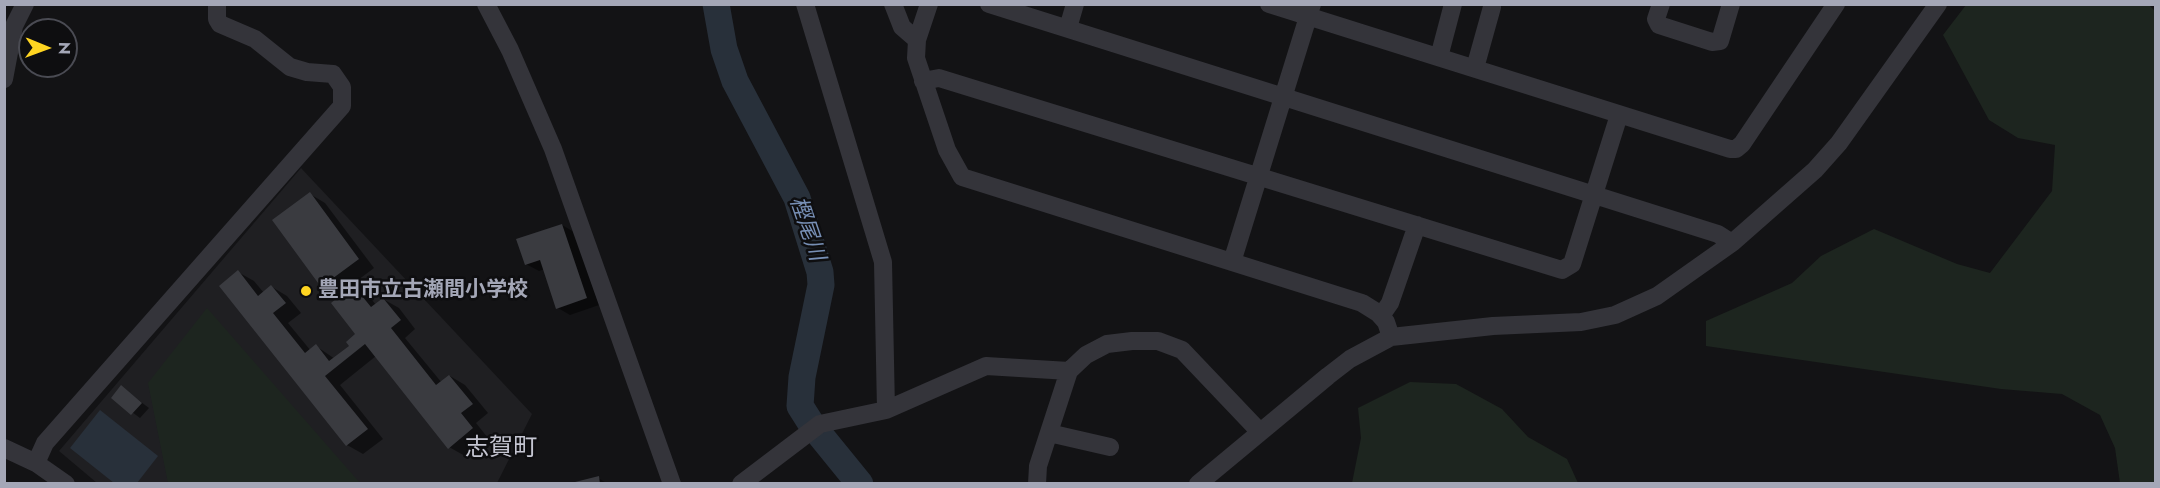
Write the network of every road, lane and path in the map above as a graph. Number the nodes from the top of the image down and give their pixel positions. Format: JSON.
{"nodes":[{"id":1,"x":25,"y":4,"type":"edge"},
{"id":2,"x":217,"y":4,"type":"edge"},
{"id":3,"x":486,"y":4,"type":"edge"},
{"id":4,"x":805,"y":4,"type":"edge"},
{"id":5,"x":893,"y":4,"type":"edge"},
{"id":6,"x":929,"y":4,"type":"edge"},
{"id":7,"x":989,"y":4,"type":"edge"},
{"id":8,"x":1075,"y":4,"type":"edge"},
{"id":9,"x":1269,"y":4,"type":"edge"},
{"id":10,"x":1453,"y":4,"type":"edge"},
{"id":11,"x":1661,"y":4,"type":"edge"},
{"id":12,"x":1731,"y":4,"type":"edge"},
{"id":13,"x":1836,"y":4,"type":"edge"},
{"id":14,"x":1938,"y":4,"type":"edge"},
{"id":15,"x":1492,"y":7,"type":"dead end"},
{"id":16,"x":1310,"y":11,"type":"edge"},
{"id":17,"x":1068,"y":28,"type":"junction"},
{"id":18,"x":917,"y":40,"type":"junction"},
{"id":19,"x":1439,"y":57,"type":"junction"},
{"id":20,"x":1475,"y":68,"type":"junction"},
{"id":21,"x":4,"y":79,"type":"edge"},
{"id":22,"x":923,"y":81,"type":"junction"},
{"id":23,"x":1282,"y":96,"type":"junction"},
{"id":24,"x":1619,"y":115,"type":"junction"},
{"id":25,"x":1258,"y":176,"type":"junction"},
{"id":26,"x":1594,"y":194,"type":"junction"},
{"id":27,"x":1417,"y":225,"type":"junction"},
{"id":28,"x":1732,"y":243,"type":"junction"},
{"id":29,"x":1232,"y":262,"type":"junction"},
{"id":30,"x":1381,"y":316,"type":"junction"},
{"id":31,"x":1391,"y":337,"type":"junction"},
{"id":32,"x":1069,"y":371,"type":"junction"},
{"id":33,"x":886,"y":410,"type":"junction"},
{"id":34,"x":1260,"y":432,"type":"junction"},
{"id":35,"x":1049,"y":433,"type":"junction"},
{"id":36,"x":1110,"y":447,"type":"dead end"},
{"id":37,"x":4,"y":448,"type":"edge"},
{"id":38,"x":36,"y":463,"type":"junction"},
{"id":39,"x":66,"y":483,"type":"edge"},
{"id":40,"x":672,"y":483,"type":"edge"},
{"id":41,"x":741,"y":483,"type":"edge"},
{"id":42,"x":1037,"y":483,"type":"edge"},
{"id":43,"x":1198,"y":483,"type":"edge"}],
"edges":[{"from":1,"to":21,"type":"street"},
{"from":2,"to":38,"type":"street"},
{"from":3,"to":40,"type":"street"},
{"from":4,"to":33,"type":"street"},
{"from":5,"to":18,"type":"street"},
{"from":6,"to":18,"type":"street"},
{"from":7,"to":17,"type":"street"},
{"from":8,"to":17,"type":"street"},
{"from":9,"to":16,"type":"street"},
{"from":10,"to":19,"type":"street"},
{"from":11,"to":12,"type":"street"},
{"from":13,"to":24,"type":"street"},
{"from":14,"to":28,"type":"street"},
{"from":15,"to":20,"type":"street"},
{"from":16,"to":19,"type":"street"},
{"from":16,"to":23,"type":"street"},
{"from":17,"to":23,"type":"street"},
{"from":18,"to":22,"type":"street"},
{"from":19,"to":20,"type":"street"},
{"from":20,"to":24,"type":"street"},
{"from":22,"to":25,"type":"street"},
{"from":22,"to":29,"type":"street"},
{"from":23,"to":25,"type":"street"},
{"from":23,"to":26,"type":"street"},
{"from":24,"to":26,"type":"street"},
{"from":25,"to":27,"type":"street"},
{"from":25,"to":29,"type":"street"},
{"from":26,"to":27,"type":"street"},
{"from":26,"to":28,"type":"street"},
{"from":27,"to":30,"type":"street"},
{"from":28,"to":31,"type":"street"},
{"from":29,"to":30,"type":"street"},
{"from":30,"to":31,"type":"street"},
{"from":31,"to":34,"type":"street"},
{"from":32,"to":33,"type":"street"},
{"from":32,"to":34,"type":"street"},
{"from":32,"to":35,"type":"street"},
{"from":33,"to":41,"type":"street"},
{"from":34,"to":43,"type":"street"},
{"from":35,"to":36,"type":"street"},
{"from":35,"to":42,"type":"street"},
{"from":37,"to":38,"type":"street"},
{"from":38,"to":39,"type":"street"}]}
